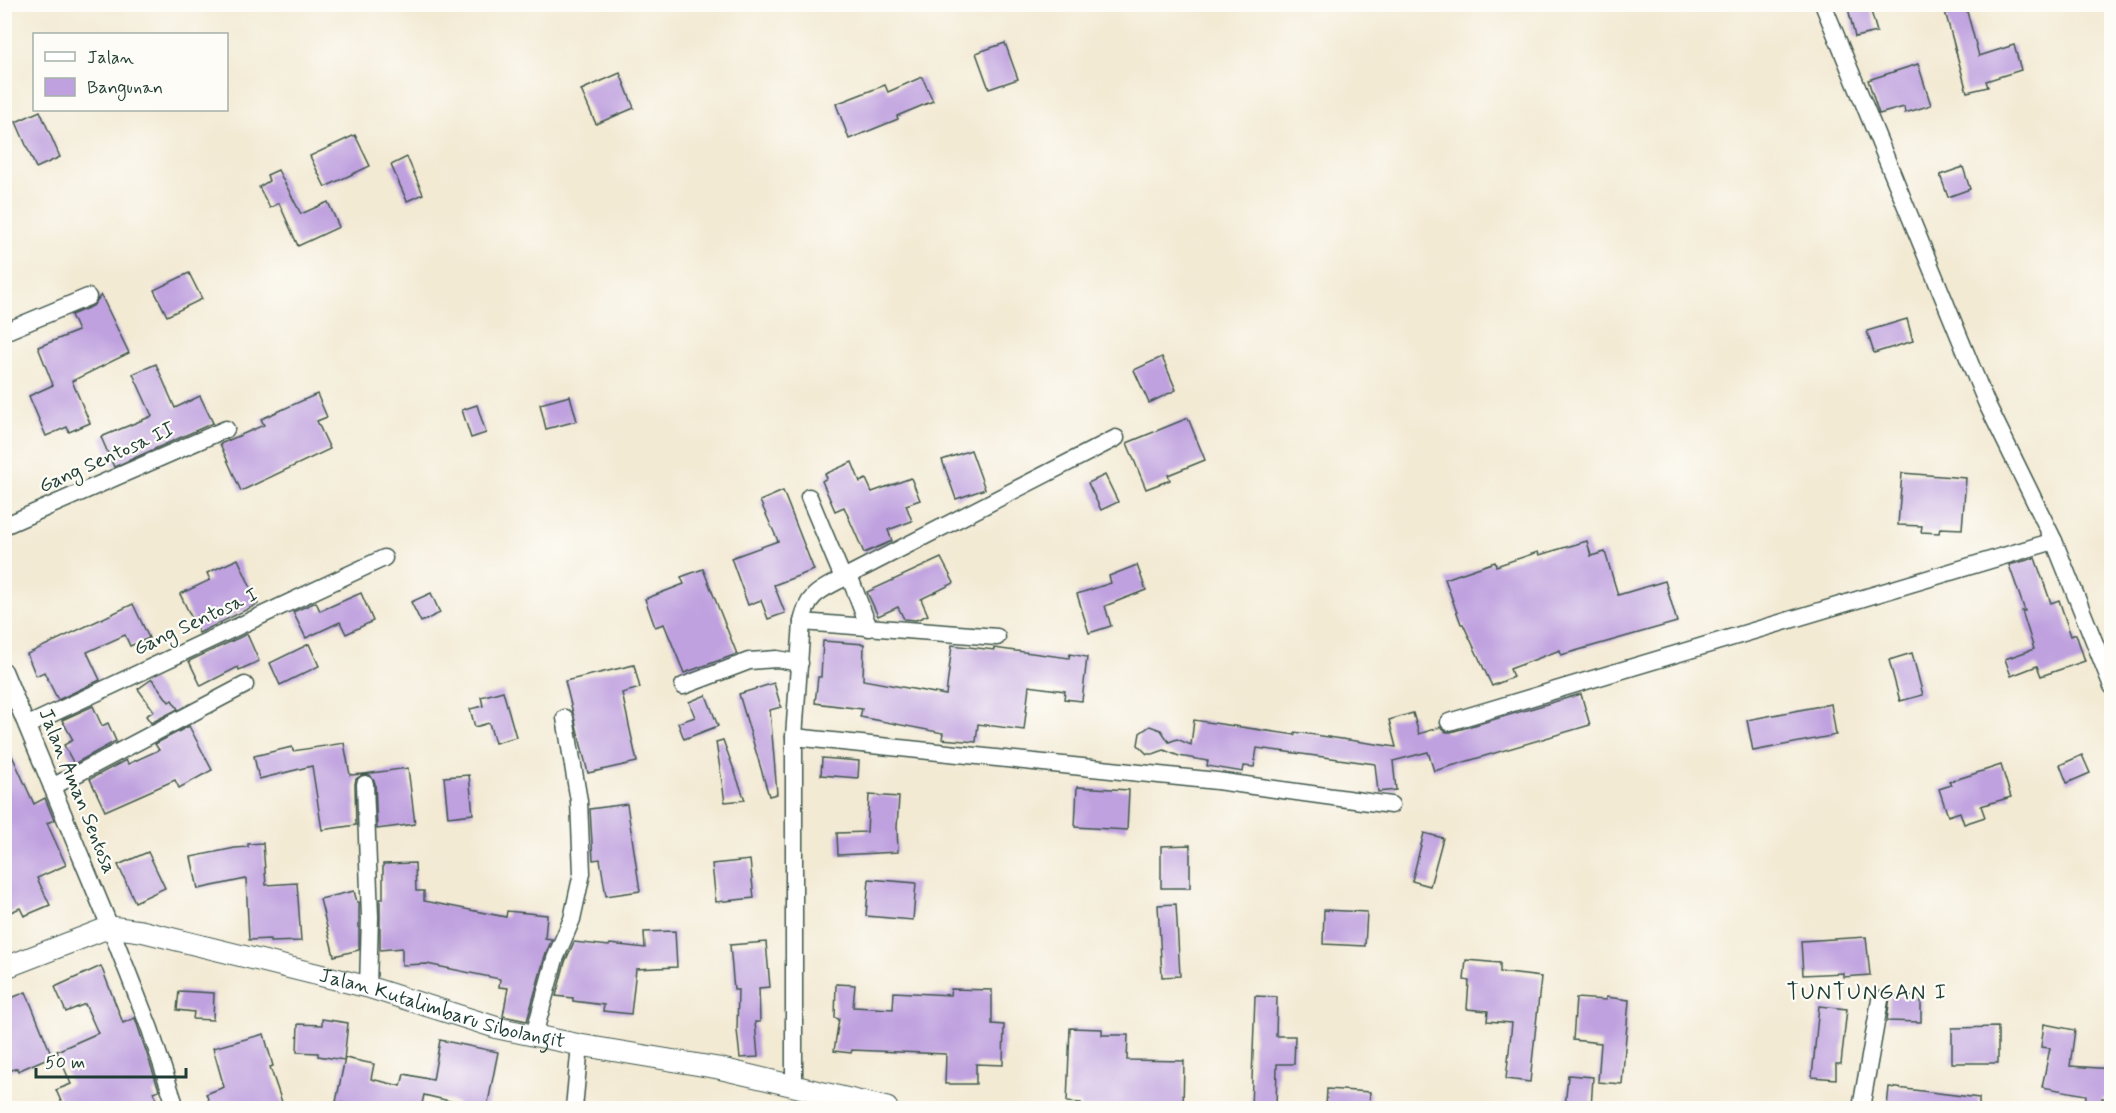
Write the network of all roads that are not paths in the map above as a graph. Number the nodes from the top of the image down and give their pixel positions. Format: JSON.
{"nodes":[{"id":1,"x":1823,"y":4,"type":"edge"},
{"id":2,"x":88,"y":297,"type":"dead end"},
{"id":3,"x":4,"y":333,"type":"edge"},
{"id":4,"x":226,"y":429,"type":"dead end"},
{"id":5,"x":1116,"y":438,"type":"dead end"},
{"id":6,"x":809,"y":497,"type":"dead end"},
{"id":7,"x":4,"y":526,"type":"edge"},
{"id":8,"x":2054,"y":541,"type":"junction"},
{"id":9,"x":384,"y":558,"type":"dead end"},
{"id":10,"x":846,"y":576,"type":"junction"},
{"id":11,"x":802,"y":622,"type":"junction"},
{"id":12,"x":869,"y":628,"type":"junction"},
{"id":13,"x":997,"y":637,"type":"dead end"},
{"id":14,"x":800,"y":663,"type":"junction"},
{"id":15,"x":4,"y":671,"type":"edge"},
{"id":16,"x":245,"y":685,"type":"dead end"},
{"id":17,"x":683,"y":686,"type":"dead end"},
{"id":18,"x":2112,"y":686,"type":"edge"},
{"id":19,"x":565,"y":718,"type":"dead end"},
{"id":20,"x":1449,"y":722,"type":"dead end"},
{"id":21,"x":28,"y":725,"type":"junction"},
{"id":22,"x":794,"y":737,"type":"junction"},
{"id":23,"x":365,"y":784,"type":"dead end"},
{"id":24,"x":52,"y":787,"type":"junction"},
{"id":25,"x":1391,"y":805,"type":"dead end"},
{"id":26,"x":110,"y":927,"type":"junction"},
{"id":27,"x":4,"y":968,"type":"edge"},
{"id":28,"x":368,"y":987,"type":"junction"},
{"id":29,"x":1880,"y":1000,"type":"dead end"},
{"id":30,"x":534,"y":1035,"type":"junction"},
{"id":31,"x":580,"y":1045,"type":"junction"},
{"id":32,"x":794,"y":1086,"type":"junction"},
{"id":33,"x":176,"y":1108,"type":"edge"},
{"id":34,"x":574,"y":1108,"type":"edge"},
{"id":35,"x":887,"y":1108,"type":"edge"},
{"id":36,"x":1862,"y":1108,"type":"edge"}],
"edges":[{"from":1,"to":8,"type":"street"},
{"from":2,"to":3,"type":"street"},
{"from":4,"to":7,"type":"street","name":"Gang Sentosa II"},
{"from":5,"to":10,"type":"street"},
{"from":6,"to":10,"type":"street"},
{"from":8,"to":18,"type":"street"},
{"from":8,"to":20,"type":"street"},
{"from":9,"to":21,"type":"street","name":"Gang Sentosa I"},
{"from":10,"to":11,"type":"street"},
{"from":10,"to":12,"type":"street"},
{"from":11,"to":12,"type":"street"},
{"from":11,"to":14,"type":"street"},
{"from":12,"to":13,"type":"street"},
{"from":14,"to":17,"type":"street"},
{"from":14,"to":22,"type":"street"},
{"from":15,"to":21,"type":"street","name":"Jalan Aman Sentosa"},
{"from":16,"to":24,"type":"street"},
{"from":19,"to":30,"type":"street"},
{"from":21,"to":24,"type":"street","name":"Jalan Aman Sentosa"},
{"from":22,"to":25,"type":"street"},
{"from":22,"to":32,"type":"street"},
{"from":23,"to":28,"type":"street"},
{"from":24,"to":26,"type":"street","name":"Jalan Aman Sentosa"},
{"from":26,"to":27,"type":"street","name":"Jalan Kutalimbaru Sibolangit"},
{"from":26,"to":28,"type":"street","name":"Jalan Kutalimbaru Sibolangit"},
{"from":26,"to":33,"type":"street","name":"Jalan Aman Sentosa"},
{"from":28,"to":30,"type":"street","name":"Jalan Kutalimbaru Sibolangit"},
{"from":29,"to":36,"type":"street"},
{"from":30,"to":31,"type":"street","name":"Jalan Kutalimbaru Sibolangit"},
{"from":31,"to":32,"type":"street","name":"Jalan Kutalimbaru Sibolangit"},
{"from":31,"to":34,"type":"street"},
{"from":32,"to":35,"type":"street","name":"Jalan Kutalimbaru Sibolangit"}]}
